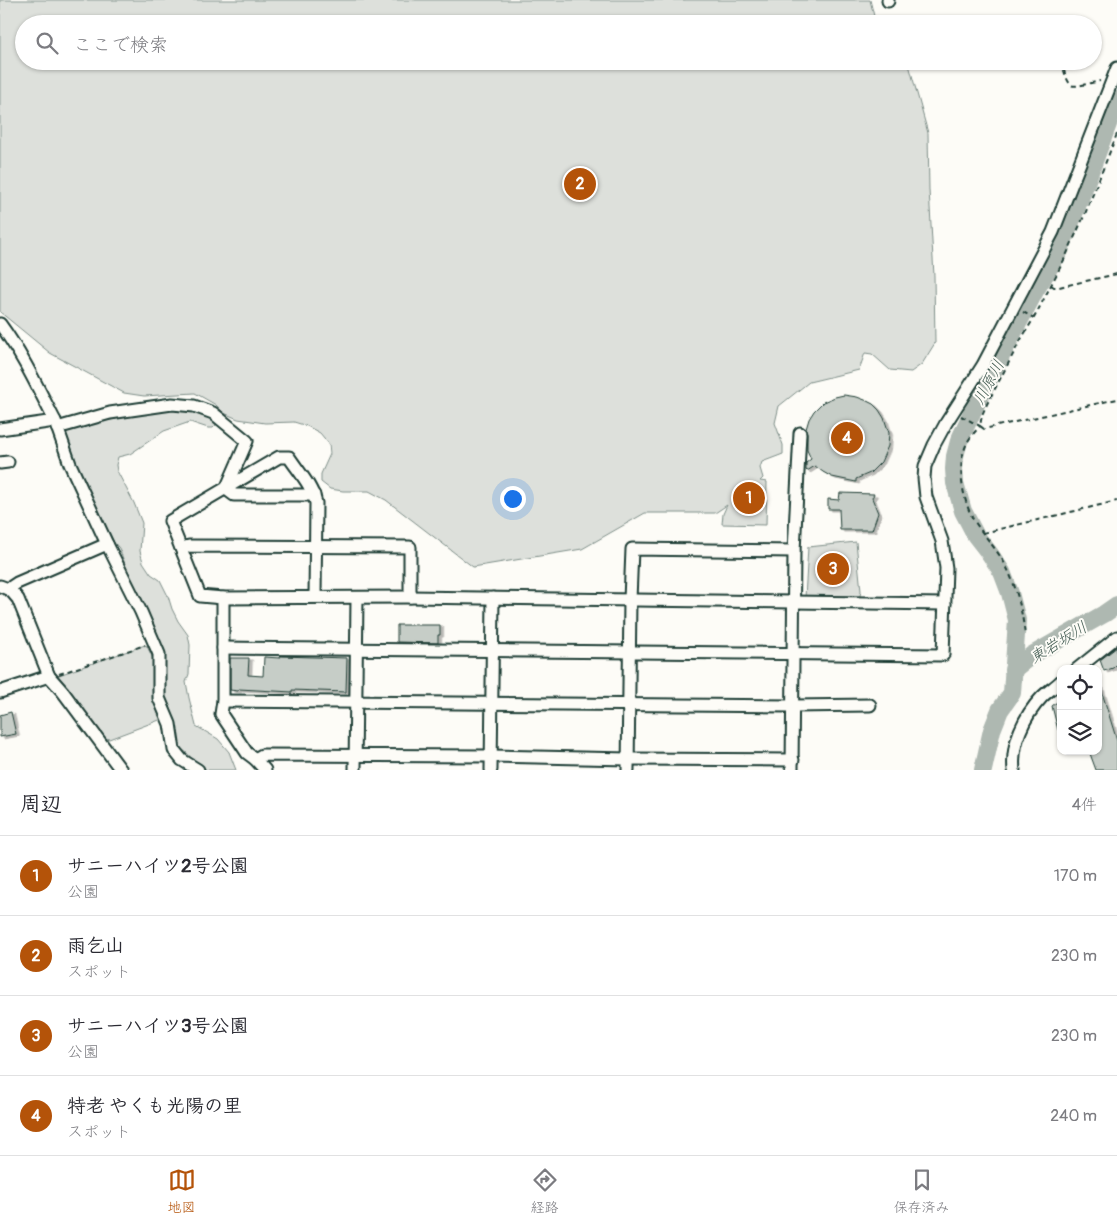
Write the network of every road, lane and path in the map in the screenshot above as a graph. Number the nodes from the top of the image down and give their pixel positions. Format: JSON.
{"nodes":[{"id":1,"x":1117,"y":68,"type":"edge"},
{"id":2,"x":1065,"y":70,"type":"edge"},
{"id":3,"x":1112,"y":80,"type":"junction"},
{"id":4,"x":1117,"y":134,"type":"edge"},
{"id":5,"x":1117,"y":274,"type":"edge"},
{"id":6,"x":1051,"y":285,"type":"junction"},
{"id":7,"x":1019,"y":310,"type":"dead end"},
{"id":8,"x":1034,"y":318,"type":"junction"},
{"id":9,"x":0,"y":324,"type":"edge"},
{"id":10,"x":1117,"y":399,"type":"edge"},
{"id":11,"x":960,"y":415,"type":"dead end"},
{"id":12,"x":56,"y":425,"type":"junction"},
{"id":13,"x":980,"y":426,"type":"junction"},
{"id":14,"x":0,"y":430,"type":"edge"},
{"id":15,"x":800,"y":433,"type":"dead end"},
{"id":16,"x":226,"y":489,"type":"junction"},
{"id":17,"x":314,"y":495,"type":"junction"},
{"id":18,"x":1117,"y":501,"type":"edge"},
{"id":19,"x":983,"y":533,"type":"junction"},
{"id":20,"x":107,"y":544,"type":"junction"},
{"id":21,"x":316,"y":546,"type":"junction"},
{"id":22,"x":181,"y":548,"type":"junction"},
{"id":23,"x":794,"y":551,"type":"junction"},
{"id":24,"x":4,"y":588,"type":"edge"},
{"id":25,"x":410,"y":597,"type":"junction"},
{"id":26,"x":223,"y":598,"type":"junction"},
{"id":27,"x":316,"y":598,"type":"junction"},
{"id":28,"x":357,"y":598,"type":"junction"},
{"id":29,"x":493,"y":598,"type":"junction"},
{"id":30,"x":630,"y":600,"type":"junction"},
{"id":31,"x":793,"y":602,"type":"junction"},
{"id":32,"x":945,"y":604,"type":"junction"},
{"id":33,"x":1025,"y":635,"type":"dead end"},
{"id":34,"x":1117,"y":637,"type":"edge"},
{"id":35,"x":147,"y":644,"type":"dead end"},
{"id":36,"x":223,"y":648,"type":"junction"},
{"id":37,"x":356,"y":649,"type":"junction"},
{"id":38,"x":492,"y":650,"type":"junction"},
{"id":39,"x":629,"y":652,"type":"junction"},
{"id":40,"x":792,"y":653,"type":"junction"},
{"id":41,"x":1082,"y":665,"type":"edge"},
{"id":42,"x":49,"y":676,"type":"junction"},
{"id":43,"x":1057,"y":685,"type":"edge"},
{"id":44,"x":0,"y":692,"type":"edge"},
{"id":45,"x":223,"y":701,"type":"junction"},
{"id":46,"x":356,"y":702,"type":"junction"},
{"id":47,"x":492,"y":704,"type":"junction"},
{"id":48,"x":629,"y":704,"type":"junction"},
{"id":49,"x":870,"y":705,"type":"dead end"},
{"id":50,"x":793,"y":706,"type":"junction"},
{"id":51,"x":355,"y":755,"type":"junction"},
{"id":52,"x":491,"y":756,"type":"junction"},
{"id":53,"x":255,"y":759,"type":"junction"},
{"id":54,"x":628,"y":765,"type":"edge"},
{"id":55,"x":792,"y":765,"type":"edge"},
{"id":56,"x":121,"y":770,"type":"edge"},
{"id":57,"x":198,"y":770,"type":"edge"},
{"id":58,"x":265,"y":770,"type":"edge"},
{"id":59,"x":355,"y":770,"type":"edge"},
{"id":60,"x":491,"y":770,"type":"edge"},
{"id":61,"x":1014,"y":770,"type":"edge"}],
"edges":[{"from":1,"to":3,"type":"street"},
{"from":2,"to":3,"type":"path"},
{"from":3,"to":32,"type":"street"},
{"from":4,"to":6,"type":"path"},
{"from":5,"to":6,"type":"path"},
{"from":6,"to":8,"type":"path"},
{"from":7,"to":8,"type":"path"},
{"from":8,"to":13,"type":"path"},
{"from":9,"to":12,"type":"street"},
{"from":10,"to":13,"type":"path"},
{"from":11,"to":13,"type":"path"},
{"from":12,"to":14,"type":"street"},
{"from":12,"to":16,"type":"street"},
{"from":12,"to":20,"type":"street"},
{"from":13,"to":19,"type":"path"},
{"from":15,"to":23,"type":"street"},
{"from":16,"to":17,"type":"street"},
{"from":16,"to":17,"type":"street"},
{"from":16,"to":22,"type":"street"},
{"from":17,"to":21,"type":"street"},
{"from":18,"to":19,"type":"path"},
{"from":19,"to":33,"type":"path"},
{"from":20,"to":24,"type":"street"},
{"from":20,"to":57,"type":"street"},
{"from":21,"to":22,"type":"street"},
{"from":21,"to":25,"type":"street"},
{"from":21,"to":27,"type":"street"},
{"from":22,"to":26,"type":"street"},
{"from":23,"to":30,"type":"street"},
{"from":23,"to":31,"type":"street"},
{"from":24,"to":42,"type":"street"},
{"from":25,"to":28,"type":"street"},
{"from":25,"to":29,"type":"street"},
{"from":26,"to":27,"type":"street"},
{"from":26,"to":36,"type":"street"},
{"from":27,"to":28,"type":"street"},
{"from":28,"to":37,"type":"street"},
{"from":29,"to":30,"type":"street"},
{"from":29,"to":38,"type":"street"},
{"from":30,"to":31,"type":"street"},
{"from":30,"to":39,"type":"street"},
{"from":31,"to":32,"type":"street"},
{"from":31,"to":40,"type":"street"},
{"from":32,"to":40,"type":"street"},
{"from":34,"to":41,"type":"street"},
{"from":35,"to":42,"type":"path"},
{"from":36,"to":37,"type":"street"},
{"from":36,"to":45,"type":"street"},
{"from":37,"to":38,"type":"street"},
{"from":37,"to":46,"type":"street"},
{"from":38,"to":39,"type":"street"},
{"from":38,"to":47,"type":"street"},
{"from":39,"to":40,"type":"street"},
{"from":39,"to":48,"type":"street"},
{"from":40,"to":50,"type":"street"},
{"from":42,"to":44,"type":"street"},
{"from":42,"to":56,"type":"street"},
{"from":43,"to":61,"type":"street"},
{"from":45,"to":46,"type":"street"},
{"from":45,"to":53,"type":"street"},
{"from":46,"to":47,"type":"street"},
{"from":46,"to":51,"type":"street"},
{"from":47,"to":48,"type":"street"},
{"from":47,"to":52,"type":"street"},
{"from":48,"to":50,"type":"street"},
{"from":48,"to":54,"type":"street"},
{"from":49,"to":50,"type":"street"},
{"from":50,"to":55,"type":"street"},
{"from":51,"to":52,"type":"street"},
{"from":51,"to":53,"type":"street"},
{"from":51,"to":59,"type":"street"},
{"from":52,"to":54,"type":"street"},
{"from":52,"to":60,"type":"street"},
{"from":53,"to":58,"type":"street"},
{"from":54,"to":55,"type":"street"}]}
